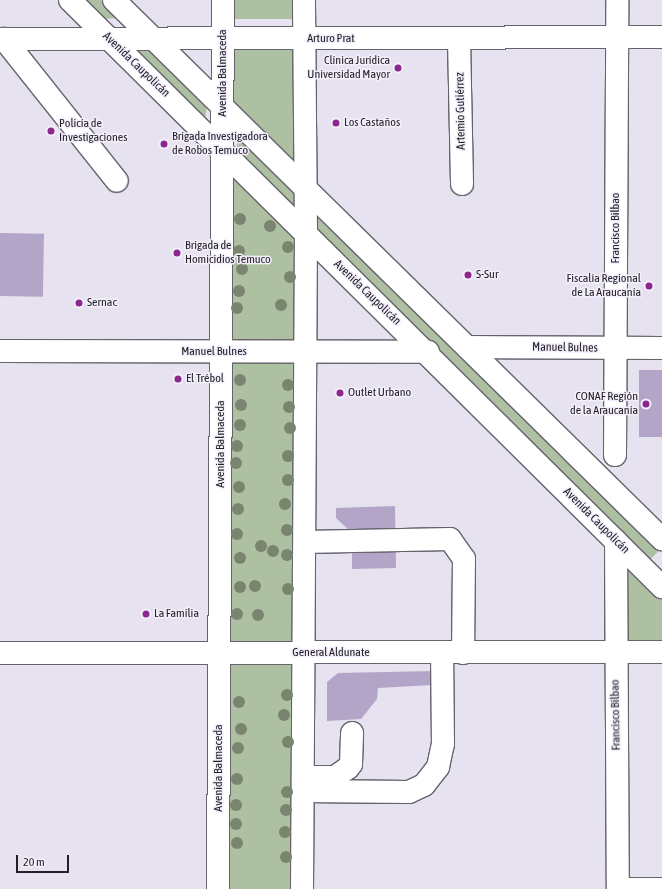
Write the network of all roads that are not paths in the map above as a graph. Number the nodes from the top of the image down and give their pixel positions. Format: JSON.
{"nodes":[{"id":1,"x":70,"y":0,"type":"edge"},
{"id":2,"x":114,"y":0,"type":"edge"},
{"id":3,"x":223,"y":0,"type":"edge"},
{"id":4,"x":304,"y":0,"type":"edge"},
{"id":5,"x":617,"y":0,"type":"edge"},
{"id":6,"x":662,"y":37,"type":"edge"},
{"id":7,"x":223,"y":38,"type":"junction"},
{"id":8,"x":459,"y":38,"type":"junction"},
{"id":9,"x":616,"y":38,"type":"junction"},
{"id":10,"x":2,"y":39,"type":"edge"},
{"id":11,"x":108,"y":39,"type":"junction"},
{"id":12,"x":152,"y":39,"type":"junction"},
{"id":13,"x":304,"y":39,"type":"junction"},
{"id":14,"x":224,"y":109,"type":"junction"},
{"id":15,"x":222,"y":149,"type":"junction"},
{"id":16,"x":117,"y":181,"type":"dead end"},
{"id":17,"x":462,"y":184,"type":"dead end"},
{"id":18,"x":306,"y":187,"type":"junction"},
{"id":19,"x":306,"y":233,"type":"junction"},
{"id":20,"x":467,"y":347,"type":"junction"},
{"id":21,"x":616,"y":348,"type":"junction"},
{"id":22,"x":662,"y":348,"type":"edge"},
{"id":23,"x":0,"y":351,"type":"edge"},
{"id":24,"x":221,"y":352,"type":"junction"},
{"id":25,"x":304,"y":352,"type":"junction"},
{"id":26,"x":428,"y":352,"type":"junction"},
{"id":27,"x":490,"y":370,"type":"junction"},
{"id":28,"x":615,"y":455,"type":"dead end"},
{"id":29,"x":662,"y":539,"type":"edge"},
{"id":30,"x":616,"y":541,"type":"junction"},
{"id":31,"x":305,"y":542,"type":"junction"},
{"id":32,"x":662,"y":586,"type":"edge"},
{"id":33,"x":616,"y":652,"type":"junction"},
{"id":34,"x":662,"y":652,"type":"edge"},
{"id":35,"x":0,"y":653,"type":"edge"},
{"id":36,"x":220,"y":653,"type":"junction"},
{"id":37,"x":304,"y":653,"type":"junction"},
{"id":38,"x":442,"y":653,"type":"junction"},
{"id":39,"x":463,"y":653,"type":"junction"},
{"id":40,"x":352,"y":733,"type":"dead end"},
{"id":41,"x":303,"y":784,"type":"junction"},
{"id":42,"x":218,"y":889,"type":"edge"},
{"id":43,"x":302,"y":889,"type":"edge"},
{"id":44,"x":618,"y":889,"type":"edge"},
{"id":45,"x":662,"y":889,"type":"edge"}],
"edges":[{"from":1,"to":11,"type":"main road","name":"Avenida Caupolicán"},
{"from":2,"to":12,"type":"main road"},
{"from":3,"to":7,"type":"main road","name":"Avenida Balmaceda"},
{"from":4,"to":13,"type":"main road"},
{"from":5,"to":9,"type":"main road","name":"Francisco Bilbao"},
{"from":6,"to":9,"type":"main road","name":"Arturo Prat"},
{"from":7,"to":12,"type":"main road","name":"Arturo Prat"},
{"from":7,"to":13,"type":"main road","name":"Arturo Prat"},
{"from":7,"to":14,"type":"main road","name":"Avenida Balmaceda"},
{"from":8,"to":9,"type":"main road","name":"Arturo Prat"},
{"from":8,"to":13,"type":"main road","name":"Arturo Prat"},
{"from":8,"to":17,"type":"main road","name":"Artemio Gutiérrez"},
{"from":9,"to":21,"type":"main road","name":"Francisco Bilbao"},
{"from":10,"to":11,"type":"main road","name":"Arturo Prat"},
{"from":10,"to":16,"type":"main road"},
{"from":11,"to":12,"type":"main road","name":"Arturo Prat"},
{"from":11,"to":15,"type":"main road","name":"Avenida Caupolicán"},
{"from":12,"to":14,"type":"main road"},
{"from":13,"to":18,"type":"main road"},
{"from":14,"to":15,"type":"main road","name":"Avenida Balmaceda"},
{"from":14,"to":18,"type":"main road"},
{"from":15,"to":19,"type":"main road","name":"Avenida Caupolicán"},
{"from":15,"to":24,"type":"main road","name":"Avenida Balmaceda"},
{"from":18,"to":19,"type":"main road"},
{"from":18,"to":20,"type":"main road"},
{"from":19,"to":25,"type":"main road"},
{"from":19,"to":26,"type":"main road","name":"Avenida Caupolicán"},
{"from":20,"to":21,"type":"main road","name":"Manuel Bulnes"},
{"from":20,"to":27,"type":"main road"},
{"from":21,"to":22,"type":"main road","name":"Manuel Bulnes"},
{"from":21,"to":28,"type":"main road","name":"Francisco Bilbao"},
{"from":23,"to":24,"type":"main road","name":"Manuel Bulnes"},
{"from":24,"to":25,"type":"main road","name":"Manuel Bulnes"},
{"from":24,"to":36,"type":"main road","name":"Avenida Balmaceda"},
{"from":25,"to":26,"type":"main road","name":"Manuel Bulnes"},
{"from":25,"to":31,"type":"main road"},
{"from":26,"to":27,"type":"main road","name":"Manuel Bulnes"},
{"from":26,"to":30,"type":"main road","name":"Avenida Caupolicán"},
{"from":27,"to":29,"type":"main road"},
{"from":30,"to":32,"type":"main road","name":"Avenida Caupolicán"},
{"from":30,"to":33,"type":"main road","name":"Francisco Bilbao"},
{"from":31,"to":37,"type":"main road"},
{"from":31,"to":39,"type":"main road"},
{"from":33,"to":34,"type":"main road","name":"General Aldunate"},
{"from":33,"to":39,"type":"main road","name":"General Aldunate"},
{"from":33,"to":44,"type":"main road","name":"Francisco Bilbao"},
{"from":35,"to":36,"type":"main road","name":"General Aldunate"},
{"from":36,"to":37,"type":"main road","name":"General Aldunate"},
{"from":36,"to":42,"type":"main road","name":"Avenida Balmaceda"},
{"from":37,"to":38,"type":"main road","name":"General Aldunate"},
{"from":37,"to":41,"type":"main road"},
{"from":38,"to":39,"type":"main road","name":"General Aldunate"},
{"from":38,"to":41,"type":"main road"},
{"from":40,"to":41,"type":"main road"},
{"from":41,"to":43,"type":"main road"},
{"from":44,"to":45,"type":"main road"}]}
